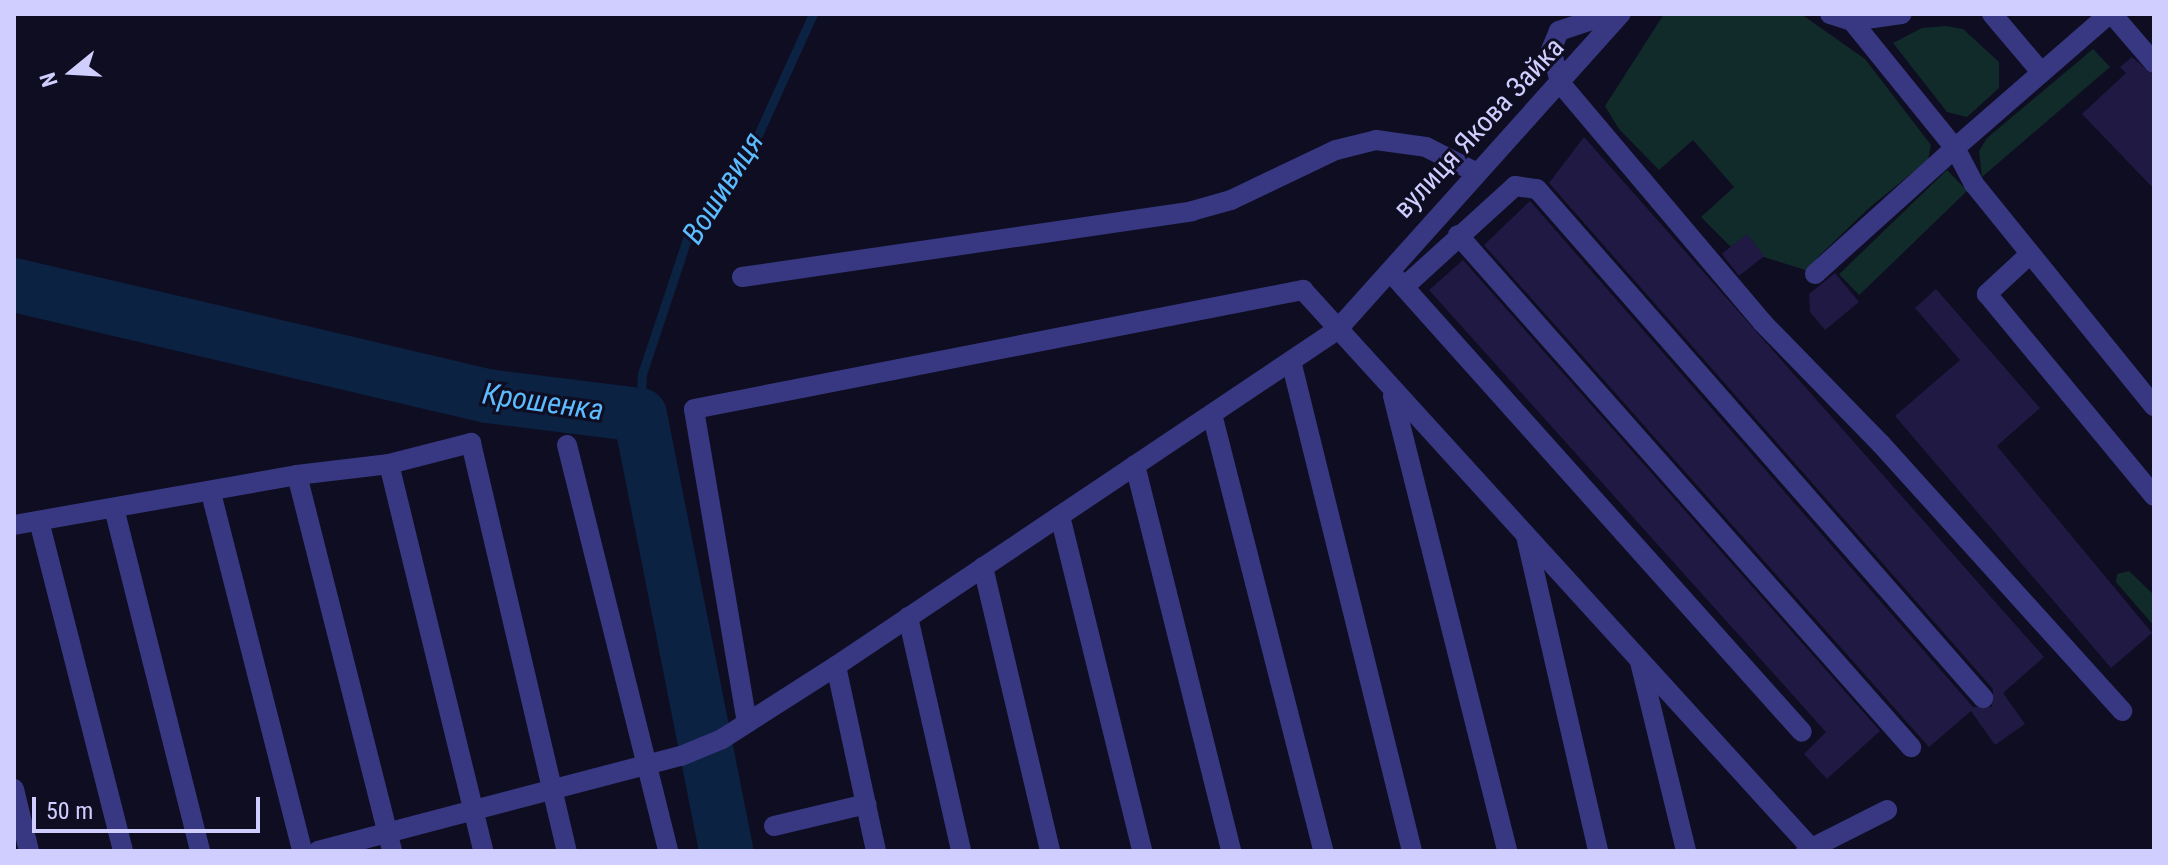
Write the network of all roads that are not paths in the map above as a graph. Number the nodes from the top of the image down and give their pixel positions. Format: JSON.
{"nodes":[{"id":1,"x":1610,"y":14,"type":"edge"},
{"id":2,"x":1621,"y":14,"type":"edge"},
{"id":3,"x":1830,"y":14,"type":"edge"},
{"id":4,"x":1902,"y":14,"type":"edge"},
{"id":5,"x":1992,"y":14,"type":"edge"},
{"id":6,"x":2110,"y":14,"type":"edge"},
{"id":7,"x":1852,"y":21,"type":"junction"},
{"id":8,"x":2154,"y":63,"type":"edge"},
{"id":9,"x":2041,"y":72,"type":"junction"},
{"id":10,"x":1561,"y":84,"type":"junction"},
{"id":11,"x":1955,"y":148,"type":"junction"},
{"id":12,"x":1477,"y":173,"type":"junction"},
{"id":13,"x":1458,"y":235,"type":"junction"},
{"id":14,"x":2030,"y":254,"type":"junction"},
{"id":15,"x":1815,"y":274,"type":"dead end"},
{"id":16,"x":742,"y":277,"type":"dead end"},
{"id":17,"x":1398,"y":281,"type":"junction"},
{"id":18,"x":1337,"y":330,"type":"junction"},
{"id":19,"x":1291,"y":361,"type":"junction"},
{"id":20,"x":1392,"y":392,"type":"junction"},
{"id":21,"x":2154,"y":406,"type":"edge"},
{"id":22,"x":1212,"y":414,"type":"junction"},
{"id":23,"x":567,"y":445,"type":"dead end"},
{"id":24,"x":389,"y":464,"type":"junction"},
{"id":25,"x":1135,"y":465,"type":"junction"},
{"id":26,"x":297,"y":475,"type":"junction"},
{"id":27,"x":211,"y":493,"type":"junction"},
{"id":28,"x":2154,"y":496,"type":"edge"},
{"id":29,"x":114,"y":508,"type":"junction"},
{"id":30,"x":1060,"y":516,"type":"junction"},
{"id":31,"x":39,"y":521,"type":"junction"},
{"id":32,"x":14,"y":525,"type":"edge"},
{"id":33,"x":1526,"y":536,"type":"junction"},
{"id":34,"x":983,"y":567,"type":"junction"},
{"id":35,"x":908,"y":617,"type":"junction"},
{"id":36,"x":1639,"y":658,"type":"junction"},
{"id":37,"x":836,"y":666,"type":"junction"},
{"id":38,"x":1983,"y":698,"type":"dead end"},
{"id":39,"x":2122,"y":711,"type":"dead end"},
{"id":40,"x":747,"y":723,"type":"junction"},
{"id":41,"x":1802,"y":732,"type":"dead end"},
{"id":42,"x":1911,"y":747,"type":"dead end"},
{"id":43,"x":647,"y":765,"type":"junction"},
{"id":44,"x":14,"y":789,"type":"edge"},
{"id":45,"x":550,"y":791,"type":"junction"},
{"id":46,"x":866,"y":804,"type":"junction"},
{"id":47,"x":1887,"y":810,"type":"dead end"},
{"id":48,"x":472,"y":811,"type":"junction"},
{"id":49,"x":774,"y":826,"type":"dead end"},
{"id":50,"x":390,"y":842,"type":"edge"},
{"id":51,"x":1808,"y":850,"type":"edge"},
{"id":52,"x":29,"y":851,"type":"edge"},
{"id":53,"x":123,"y":851,"type":"edge"},
{"id":54,"x":200,"y":851,"type":"edge"},
{"id":55,"x":302,"y":851,"type":"edge"},
{"id":56,"x":318,"y":851,"type":"edge"},
{"id":57,"x":483,"y":851,"type":"edge"},
{"id":58,"x":567,"y":851,"type":"edge"},
{"id":59,"x":668,"y":851,"type":"edge"},
{"id":60,"x":876,"y":851,"type":"edge"},
{"id":61,"x":961,"y":851,"type":"edge"},
{"id":62,"x":1050,"y":851,"type":"edge"},
{"id":63,"x":1142,"y":851,"type":"edge"},
{"id":64,"x":1231,"y":851,"type":"edge"},
{"id":65,"x":1323,"y":851,"type":"edge"},
{"id":66,"x":1412,"y":851,"type":"edge"},
{"id":67,"x":1507,"y":851,"type":"edge"},
{"id":68,"x":1598,"y":851,"type":"edge"},
{"id":69,"x":1686,"y":851,"type":"edge"}],
"edges":[{"from":1,"to":10,"type":"street"},
{"from":2,"to":10,"type":"street","name":"вулиця Якова Зайка"},
{"from":3,"to":7,"type":"street"},
{"from":4,"to":7,"type":"street"},
{"from":5,"to":9,"type":"street"},
{"from":6,"to":8,"type":"street"},
{"from":6,"to":9,"type":"street"},
{"from":7,"to":11,"type":"street"},
{"from":9,"to":11,"type":"street"},
{"from":10,"to":12,"type":"street","name":"вулиця Якова Зайка"},
{"from":10,"to":39,"type":"street"},
{"from":11,"to":14,"type":"street"},
{"from":11,"to":15,"type":"street"},
{"from":12,"to":16,"type":"street"},
{"from":12,"to":17,"type":"street","name":"вулиця Якова Зайка"},
{"from":13,"to":17,"type":"street"},
{"from":13,"to":38,"type":"street"},
{"from":13,"to":42,"type":"street"},
{"from":14,"to":21,"type":"street"},
{"from":14,"to":28,"type":"street"},
{"from":17,"to":18,"type":"street"},
{"from":17,"to":41,"type":"street"},
{"from":18,"to":19,"type":"street"},
{"from":18,"to":20,"type":"street"},
{"from":18,"to":40,"type":"street"},
{"from":19,"to":22,"type":"street"},
{"from":19,"to":66,"type":"street"},
{"from":20,"to":33,"type":"street"},
{"from":20,"to":67,"type":"street"},
{"from":22,"to":25,"type":"street"},
{"from":22,"to":65,"type":"street"},
{"from":23,"to":43,"type":"street"},
{"from":24,"to":26,"type":"street"},
{"from":24,"to":45,"type":"street"},
{"from":24,"to":48,"type":"street"},
{"from":25,"to":30,"type":"street"},
{"from":25,"to":64,"type":"street"},
{"from":26,"to":27,"type":"street"},
{"from":26,"to":50,"type":"street"},
{"from":27,"to":29,"type":"street"},
{"from":27,"to":55,"type":"street"},
{"from":29,"to":31,"type":"street"},
{"from":29,"to":54,"type":"street"},
{"from":30,"to":34,"type":"street"},
{"from":30,"to":63,"type":"street"},
{"from":31,"to":32,"type":"street"},
{"from":31,"to":53,"type":"street"},
{"from":33,"to":36,"type":"street"},
{"from":33,"to":68,"type":"street"},
{"from":34,"to":35,"type":"street"},
{"from":34,"to":62,"type":"street"},
{"from":35,"to":37,"type":"street"},
{"from":35,"to":61,"type":"street"},
{"from":36,"to":51,"type":"street"},
{"from":36,"to":69,"type":"street"},
{"from":37,"to":40,"type":"street"},
{"from":37,"to":46,"type":"street"},
{"from":40,"to":43,"type":"street"},
{"from":43,"to":45,"type":"street"},
{"from":43,"to":59,"type":"street"},
{"from":44,"to":52,"type":"street"},
{"from":45,"to":48,"type":"street"},
{"from":45,"to":58,"type":"street"},
{"from":46,"to":49,"type":"street"},
{"from":46,"to":60,"type":"street"},
{"from":47,"to":51,"type":"street"},
{"from":48,"to":50,"type":"street"},
{"from":48,"to":57,"type":"street"},
{"from":50,"to":56,"type":"street"}]}
